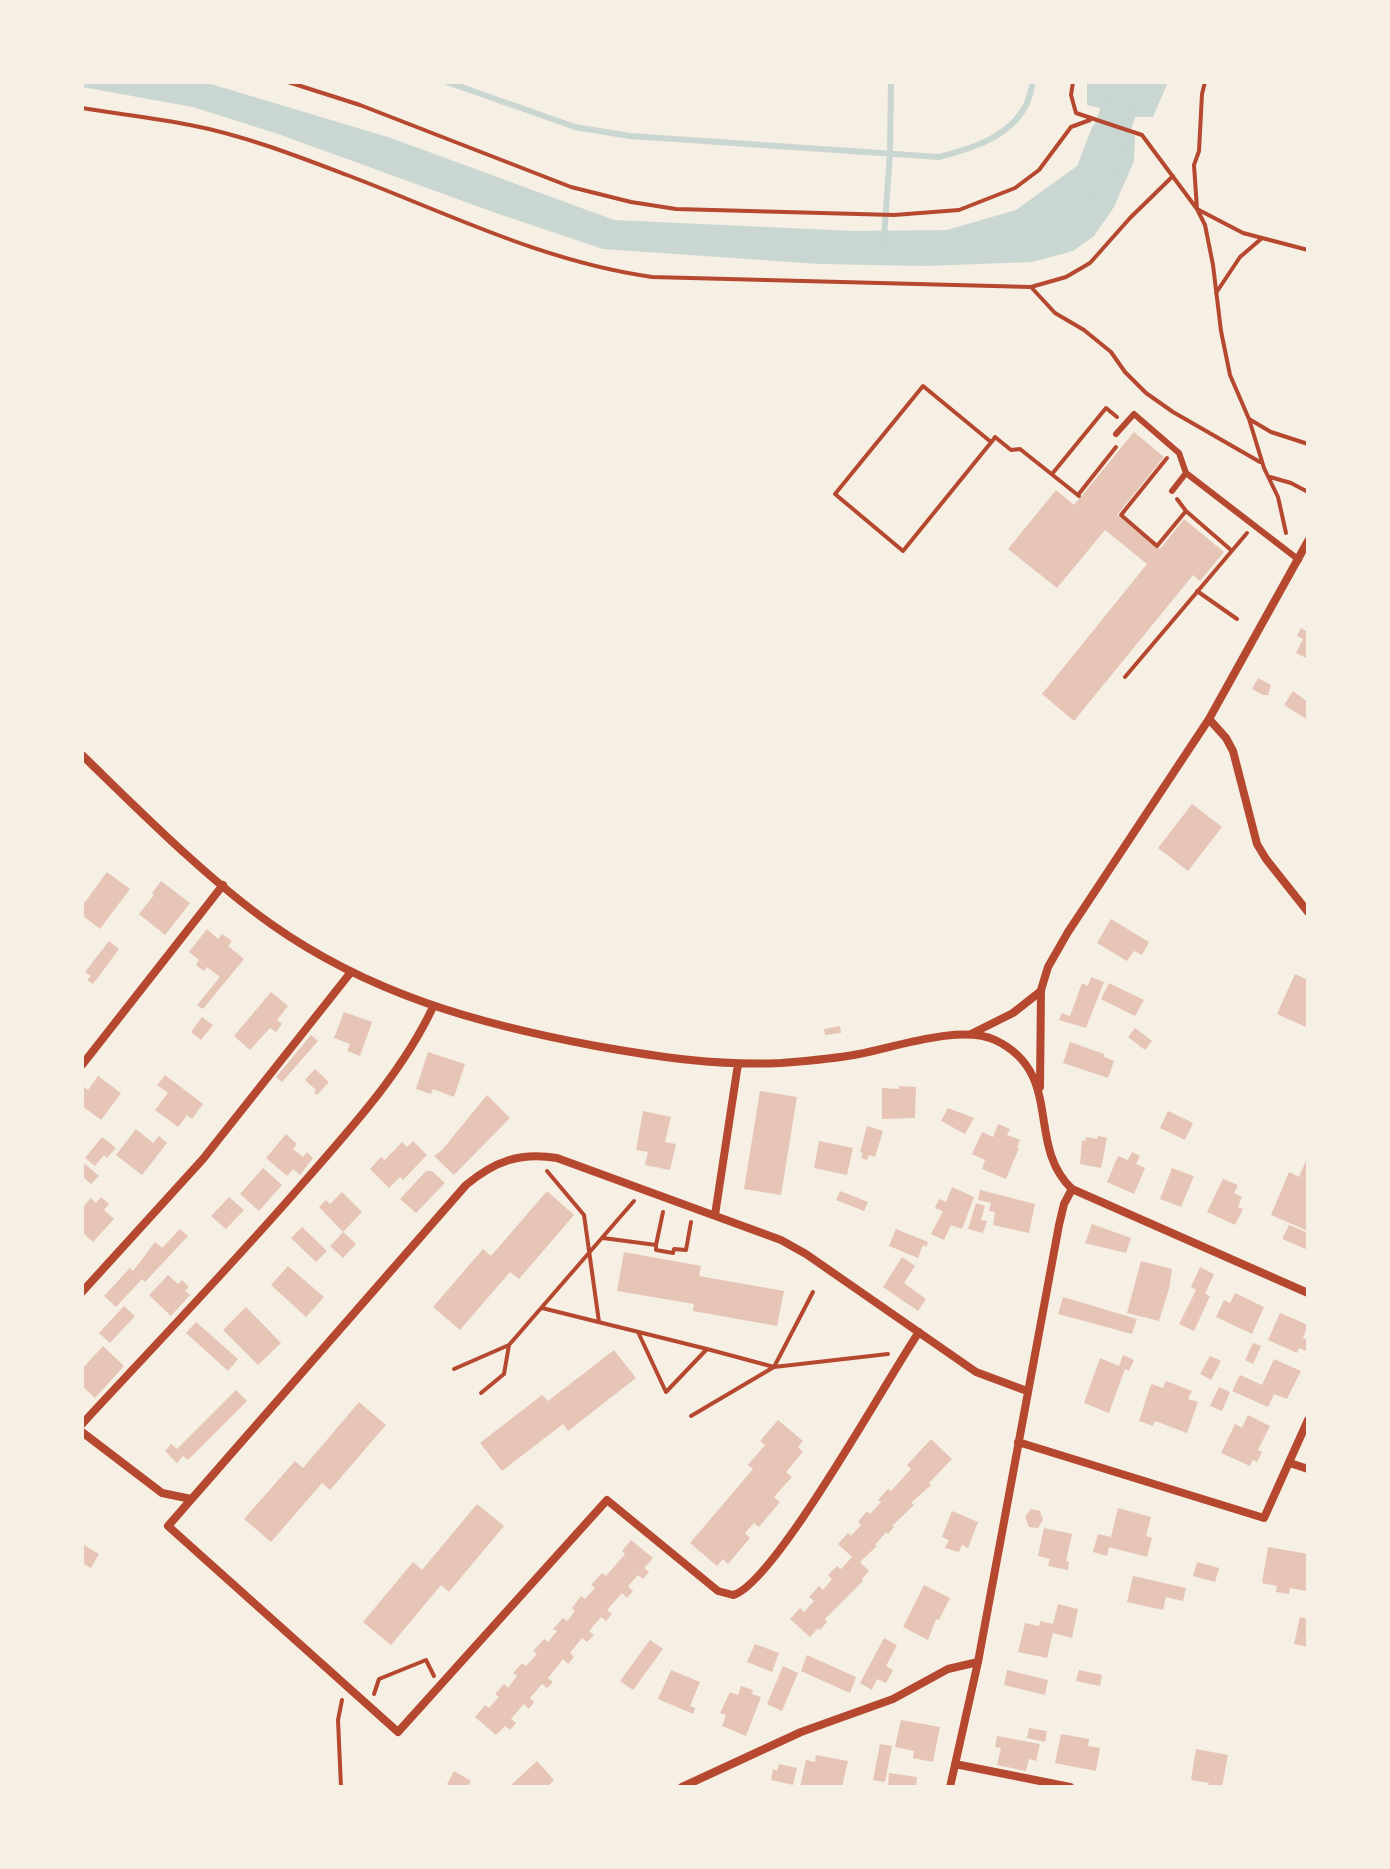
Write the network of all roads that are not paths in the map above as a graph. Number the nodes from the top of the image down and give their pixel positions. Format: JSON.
{"nodes":[{"id":1,"x":1116,"y":434,"type":"dead end"},
{"id":2,"x":1186,"y":473,"type":"junction"},
{"id":3,"x":1172,"y":491,"type":"dead end"},
{"id":4,"x":1308,"y":541,"type":"edge"},
{"id":5,"x":1299,"y":560,"type":"junction"},
{"id":6,"x":1209,"y":719,"type":"junction"},
{"id":7,"x":82,"y":755,"type":"edge"},
{"id":8,"x":223,"y":885,"type":"junction"},
{"id":9,"x":1308,"y":912,"type":"edge"},
{"id":10,"x":351,"y":972,"type":"junction"},
{"id":11,"x":1041,"y":990,"type":"junction"},
{"id":12,"x":433,"y":1007,"type":"junction"},
{"id":13,"x":971,"y":1035,"type":"junction"},
{"id":14,"x":738,"y":1064,"type":"junction"},
{"id":15,"x":82,"y":1065,"type":"edge"},
{"id":16,"x":1040,"y":1092,"type":"junction"},
{"id":17,"x":1072,"y":1189,"type":"junction"},
{"id":18,"x":715,"y":1215,"type":"junction"},
{"id":19,"x":82,"y":1292,"type":"edge"},
{"id":20,"x":1308,"y":1293,"type":"edge"},
{"id":21,"x":919,"y":1332,"type":"junction"},
{"id":22,"x":1027,"y":1391,"type":"junction"},
{"id":23,"x":1308,"y":1420,"type":"edge"},
{"id":24,"x":82,"y":1424,"type":"edge"},
{"id":25,"x":82,"y":1432,"type":"edge"},
{"id":26,"x":1018,"y":1442,"type":"junction"},
{"id":27,"x":1290,"y":1463,"type":"junction"},
{"id":28,"x":1308,"y":1469,"type":"edge"},
{"id":29,"x":191,"y":1499,"type":"junction"},
{"id":30,"x":978,"y":1662,"type":"junction"},
{"id":31,"x":955,"y":1764,"type":"junction"},
{"id":32,"x":682,"y":1787,"type":"edge"},
{"id":33,"x":950,"y":1787,"type":"edge"},
{"id":34,"x":1070,"y":1787,"type":"edge"}],
"edges":[{"from":1,"to":2,"type":"lane"},
{"from":2,"to":3,"type":"lane"},
{"from":2,"to":5,"type":"lane"},
{"from":4,"to":5,"type":"street"},
{"from":5,"to":6,"type":"street"},
{"from":6,"to":9,"type":"street"},
{"from":6,"to":11,"type":"street"},
{"from":7,"to":8,"type":"street"},
{"from":8,"to":10,"type":"street"},
{"from":8,"to":15,"type":"street"},
{"from":10,"to":12,"type":"street"},
{"from":10,"to":19,"type":"street"},
{"from":11,"to":13,"type":"street"},
{"from":11,"to":16,"type":"street"},
{"from":12,"to":14,"type":"street"},
{"from":12,"to":24,"type":"street"},
{"from":13,"to":14,"type":"street"},
{"from":13,"to":16,"type":"street"},
{"from":14,"to":18,"type":"street"},
{"from":16,"to":17,"type":"street"},
{"from":17,"to":20,"type":"street"},
{"from":17,"to":22,"type":"street"},
{"from":18,"to":21,"type":"street"},
{"from":18,"to":29,"type":"street"},
{"from":21,"to":22,"type":"street"},
{"from":21,"to":29,"type":"street"},
{"from":22,"to":26,"type":"street"},
{"from":23,"to":27,"type":"street"},
{"from":25,"to":29,"type":"street"},
{"from":26,"to":27,"type":"street"},
{"from":26,"to":30,"type":"street"},
{"from":27,"to":28,"type":"street"},
{"from":30,"to":31,"type":"street"},
{"from":30,"to":32,"type":"street"},
{"from":31,"to":33,"type":"street"},
{"from":31,"to":34,"type":"street"}]}
